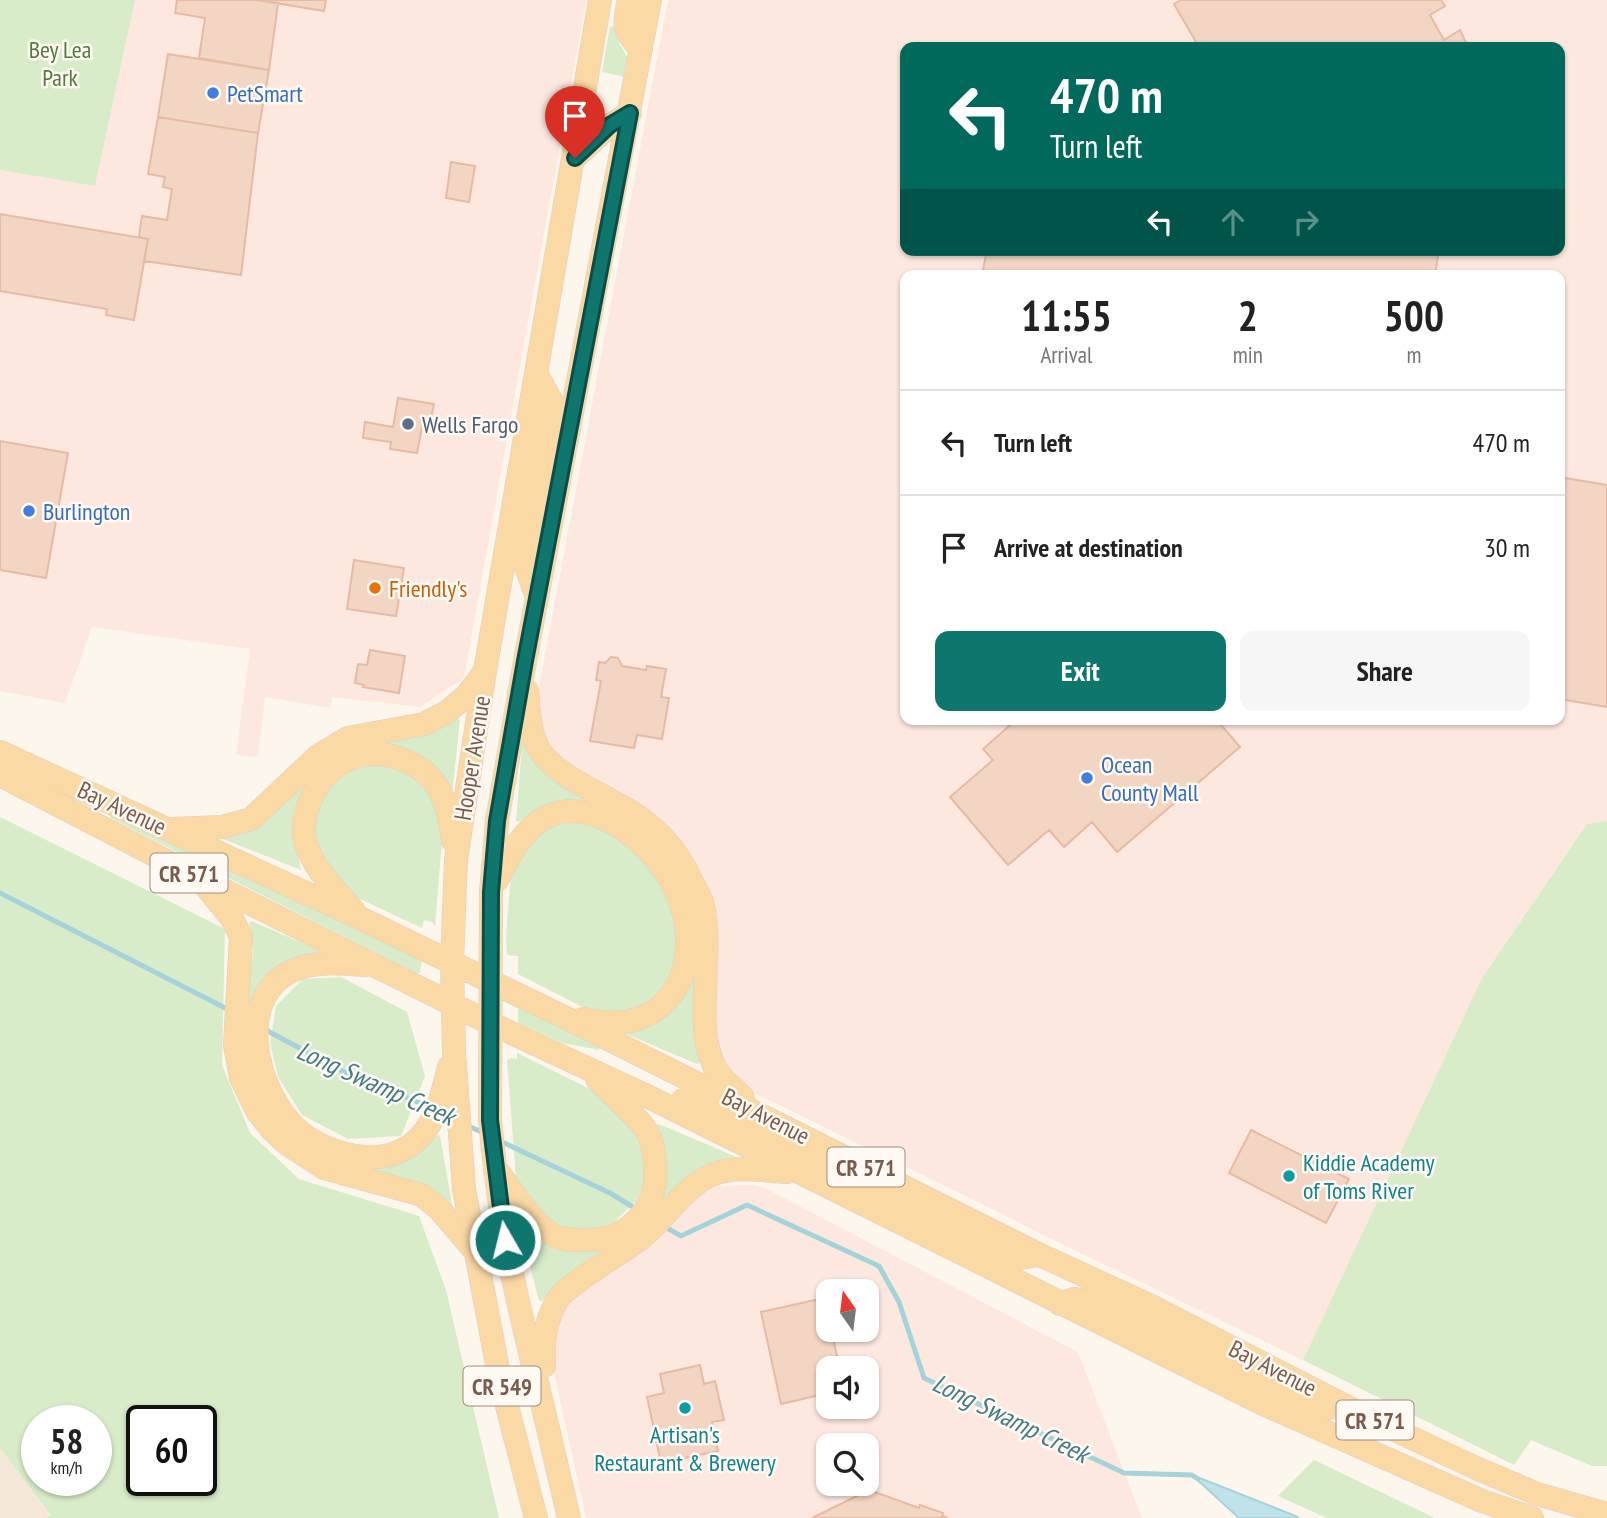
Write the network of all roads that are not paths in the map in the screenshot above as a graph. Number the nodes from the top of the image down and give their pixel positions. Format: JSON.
{"nodes":[{"id":1,"x":600,"y":0,"type":"edge"},
{"id":2,"x":629,"y":0,"type":"edge"},
{"id":3,"x":650,"y":0,"type":"edge"},
{"id":4,"x":641,"y":49,"type":"junction"},
{"id":5,"x":630,"y":113,"type":"junction"},
{"id":6,"x":575,"y":158,"type":"junction"},
{"id":7,"x":536,"y":373,"type":"junction"},
{"id":8,"x":537,"y":597,"type":"junction"},
{"id":9,"x":525,"y":661,"type":"junction"},
{"id":10,"x":485,"y":671,"type":"junction"},
{"id":11,"x":0,"y":752,"type":"edge"},
{"id":12,"x":0,"y":775,"type":"edge"},
{"id":13,"x":166,"y":829,"type":"junction"},
{"id":14,"x":456,"y":860,"type":"junction"},
{"id":15,"x":199,"y":878,"type":"junction"},
{"id":16,"x":491,"y":892,"type":"junction"},
{"id":17,"x":360,"y":918,"type":"junction"},
{"id":18,"x":452,"y":963,"type":"junction"},
{"id":19,"x":380,"y":966,"type":"junction"},
{"id":20,"x":490,"y":982,"type":"junction"},
{"id":21,"x":452,"y":1003,"type":"junction"},
{"id":22,"x":564,"y":1017,"type":"junction"},
{"id":23,"x":247,"y":1020,"type":"junction"},
{"id":24,"x":490,"y":1023,"type":"junction"},
{"id":25,"x":590,"y":1071,"type":"junction"},
{"id":26,"x":754,"y":1111,"type":"junction"},
{"id":27,"x":447,"y":1115,"type":"junction"},
{"id":28,"x":494,"y":1163,"type":"junction"},
{"id":29,"x":798,"y":1173,"type":"junction"},
{"id":30,"x":652,"y":1215,"type":"junction"},
{"id":31,"x":475,"y":1252,"type":"junction"},
{"id":32,"x":1040,"y":1255,"type":"junction"},
{"id":33,"x":1096,"y":1291,"type":"junction"},
{"id":34,"x":1060,"y":1304,"type":"junction"},
{"id":35,"x":1100,"y":1325,"type":"junction"},
{"id":36,"x":545,"y":1411,"type":"junction"},
{"id":37,"x":1607,"y":1514,"type":"edge"},
{"id":38,"x":536,"y":1518,"type":"edge"},
{"id":39,"x":569,"y":1518,"type":"edge"},
{"id":40,"x":1532,"y":1518,"type":"edge"}],
"edges":[{"from":1,"to":6,"type":"main road","name":"Hooper Avenue"},
{"from":2,"to":4,"type":"main road"},
{"from":3,"to":4,"type":"main road","name":"Hooper Avenue","number":"CR 549"},
{"from":4,"to":5,"type":"main road","name":"Hooper Avenue","number":"CR 549"},
{"from":5,"to":6,"type":"main road"},
{"from":5,"to":8,"type":"main road","name":"Hooper Avenue","number":"CR 549"},
{"from":6,"to":7,"type":"main road","name":"Hooper Avenue"},
{"from":7,"to":8,"type":"main road"},
{"from":7,"to":10,"type":"main road","name":"Hooper Avenue"},
{"from":8,"to":9,"type":"main road","name":"Hooper Avenue","number":"CR 549"},
{"from":9,"to":16,"type":"main road","name":"Hooper Avenue","number":"CR 549"},
{"from":9,"to":26,"type":"main road"},
{"from":10,"to":13,"type":"main road"},
{"from":10,"to":14,"type":"main road","name":"Hooper Avenue"},
{"from":11,"to":13,"type":"main road","name":"Bay Avenue","number":"CR 571"},
{"from":12,"to":15,"type":"main road","name":"Bay Avenue","number":"CR 571"},
{"from":13,"to":17,"type":"main road","name":"Bay Avenue","number":"CR 571"},
{"from":14,"to":17,"type":"main road"},
{"from":14,"to":18,"type":"main road","name":"Hooper Avenue"},
{"from":15,"to":19,"type":"main road","name":"Bay Avenue","number":"CR 571"},
{"from":15,"to":23,"type":"main road"},
{"from":16,"to":20,"type":"main road","name":"Hooper Avenue","number":"CR 549"},
{"from":16,"to":22,"type":"main road"},
{"from":17,"to":18,"type":"main road","name":"Bay Avenue","number":"CR 571"},
{"from":18,"to":20,"type":"main road","name":"Bay Avenue","number":"CR 571"},
{"from":18,"to":21,"type":"main road","name":"Hooper Avenue"},
{"from":19,"to":21,"type":"main road","name":"Bay Avenue","number":"CR 571"},
{"from":19,"to":23,"type":"main road"},
{"from":20,"to":22,"type":"main road","name":"Bay Avenue","number":"CR 571"},
{"from":20,"to":24,"type":"main road","name":"Hooper Avenue","number":"CR 549"},
{"from":21,"to":24,"type":"main road","name":"Bay Avenue","number":"CR 571"},
{"from":21,"to":27,"type":"main road","name":"Hooper Avenue"},
{"from":22,"to":26,"type":"main road","name":"Bay Avenue","number":"CR 571"},
{"from":23,"to":27,"type":"main road"},
{"from":23,"to":31,"type":"main road"},
{"from":24,"to":25,"type":"main road","name":"Bay Avenue","number":"CR 571"},
{"from":24,"to":28,"type":"main road","name":"Hooper Avenue","number":"CR 549"},
{"from":25,"to":29,"type":"main road","name":"Bay Avenue","number":"CR 571"},
{"from":25,"to":30,"type":"main road"},
{"from":25,"to":32,"type":"main road"},
{"from":26,"to":32,"type":"main road","name":"Bay Avenue","number":"CR 571"},
{"from":27,"to":31,"type":"main road","number":"CR 549"},
{"from":28,"to":30,"type":"main road"},
{"from":28,"to":36,"type":"main road","name":"Hooper Avenue","number":"CR 549"},
{"from":29,"to":30,"type":"main road"},
{"from":29,"to":34,"type":"main road","name":"Bay Avenue","number":"CR 571"},
{"from":30,"to":36,"type":"main road"},
{"from":31,"to":38,"type":"main road","number":"CR 549"},
{"from":32,"to":33,"type":"main road","name":"Bay Avenue","number":"CR 571"},
{"from":32,"to":34,"type":"main road"},
{"from":33,"to":34,"type":"main road"},
{"from":33,"to":35,"type":"main road"},
{"from":33,"to":37,"type":"main road","name":"Bay Avenue","number":"CR 571"},
{"from":34,"to":35,"type":"main road","name":"Bay Avenue","number":"CR 571"},
{"from":35,"to":40,"type":"main road","name":"Bay Avenue","number":"CR 571"},
{"from":36,"to":39,"type":"main road","name":"Hooper Avenue","number":"CR 549"}]}
